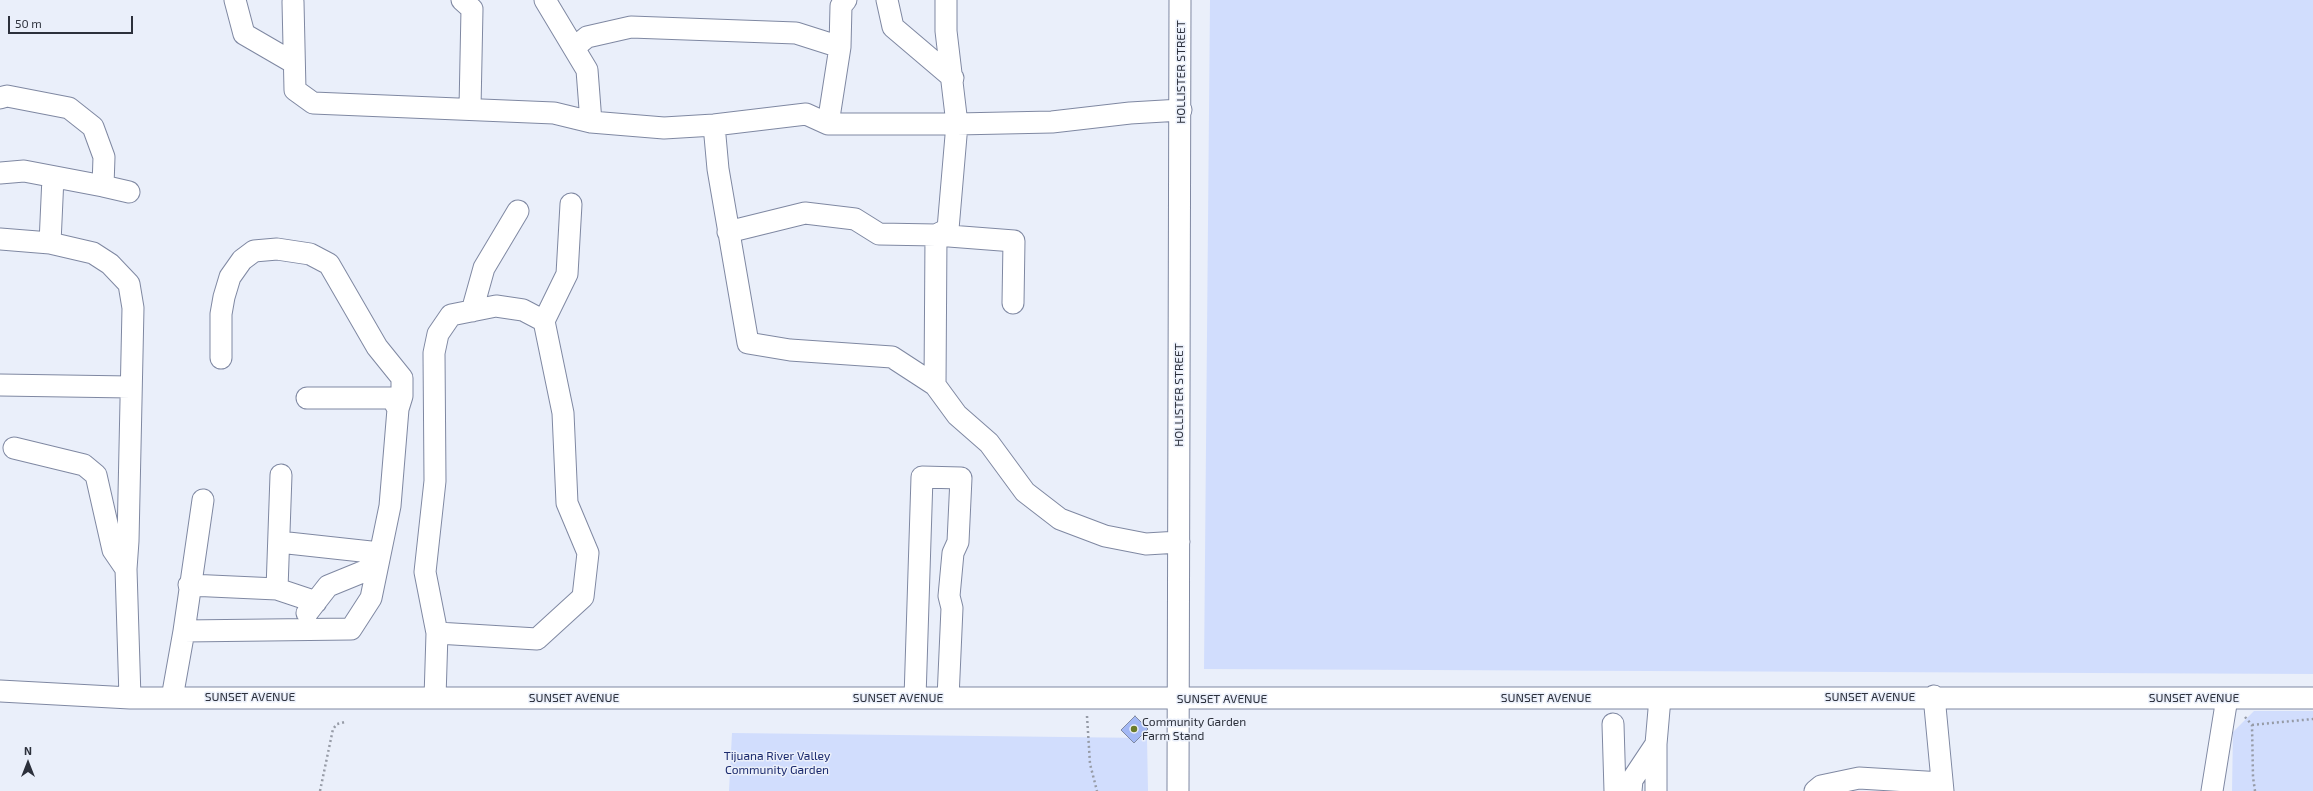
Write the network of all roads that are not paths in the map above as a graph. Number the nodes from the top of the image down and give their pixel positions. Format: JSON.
{"nodes":[{"id":1,"x":235,"y":0,"type":"edge"},
{"id":2,"x":462,"y":0,"type":"edge"},
{"id":3,"x":545,"y":0,"type":"edge"},
{"id":4,"x":846,"y":0,"type":"edge"},
{"id":5,"x":887,"y":0,"type":"edge"},
{"id":6,"x":946,"y":0,"type":"edge"},
{"id":7,"x":1180,"y":0,"type":"edge"},
{"id":8,"x":293,"y":2,"type":"dead end"},
{"id":9,"x":575,"y":47,"type":"junction"},
{"id":10,"x":840,"y":47,"type":"junction"},
{"id":11,"x":294,"y":63,"type":"junction"},
{"id":12,"x":953,"y":78,"type":"junction"},
{"id":13,"x":0,"y":98,"type":"edge"},
{"id":14,"x":470,"y":108,"type":"junction"},
{"id":15,"x":1181,"y":110,"type":"junction"},
{"id":16,"x":591,"y":122,"type":"junction"},
{"id":17,"x":828,"y":124,"type":"junction"},
{"id":18,"x":957,"y":124,"type":"junction"},
{"id":19,"x":714,"y":125,"type":"junction"},
{"id":20,"x":0,"y":173,"type":"edge"},
{"id":21,"x":53,"y":177,"type":"junction"},
{"id":22,"x":103,"y":186,"type":"junction"},
{"id":23,"x":129,"y":192,"type":"dead end"},
{"id":24,"x":571,"y":204,"type":"dead end"},
{"id":25,"x":518,"y":211,"type":"dead end"},
{"id":26,"x":728,"y":232,"type":"junction"},
{"id":27,"x":936,"y":235,"type":"junction"},
{"id":28,"x":0,"y":239,"type":"edge"},
{"id":29,"x":50,"y":243,"type":"junction"},
{"id":30,"x":1013,"y":303,"type":"dead end"},
{"id":31,"x":472,"y":311,"type":"junction"},
{"id":32,"x":544,"y":322,"type":"junction"},
{"id":33,"x":221,"y":358,"type":"dead end"},
{"id":34,"x":0,"y":385,"type":"edge"},
{"id":35,"x":935,"y":385,"type":"junction"},
{"id":36,"x":130,"y":386,"type":"junction"},
{"id":37,"x":307,"y":398,"type":"dead end"},
{"id":38,"x":398,"y":409,"type":"junction"},
{"id":39,"x":14,"y":448,"type":"dead end"},
{"id":40,"x":282,"y":475,"type":"dead end"},
{"id":41,"x":203,"y":500,"type":"dead end"},
{"id":42,"x":279,"y":542,"type":"junction"},
{"id":43,"x":1179,"y":542,"type":"junction"},
{"id":44,"x":379,"y":560,"type":"junction"},
{"id":45,"x":126,"y":569,"type":"junction"},
{"id":46,"x":189,"y":585,"type":"junction"},
{"id":47,"x":278,"y":589,"type":"junction"},
{"id":48,"x":316,"y":602,"type":"junction"},
{"id":49,"x":293,"y":630,"type":"junction"},
{"id":50,"x":184,"y":631,"type":"junction"},
{"id":51,"x":437,"y":633,"type":"junction"},
{"id":52,"x":0,"y":692,"type":"edge"},
{"id":53,"x":1934,"y":696,"type":"junction"},
{"id":54,"x":130,"y":698,"type":"junction"},
{"id":55,"x":172,"y":698,"type":"junction"},
{"id":56,"x":435,"y":698,"type":"junction"},
{"id":57,"x":915,"y":698,"type":"junction"},
{"id":58,"x":948,"y":698,"type":"junction"},
{"id":59,"x":1660,"y":698,"type":"junction"},
{"id":60,"x":2227,"y":698,"type":"junction"},
{"id":61,"x":2313,"y":698,"type":"edge"},
{"id":62,"x":1178,"y":699,"type":"junction"},
{"id":63,"x":1613,"y":724,"type":"dead end"},
{"id":64,"x":1656,"y":744,"type":"junction"},
{"id":65,"x":1943,"y":787,"type":"edge"},
{"id":66,"x":1178,"y":791,"type":"edge"},
{"id":67,"x":1615,"y":791,"type":"edge"},
{"id":68,"x":1631,"y":791,"type":"edge"},
{"id":69,"x":1656,"y":791,"type":"edge"},
{"id":70,"x":1815,"y":791,"type":"edge"},
{"id":71,"x":2212,"y":791,"type":"edge"}],
"edges":[{"from":1,"to":11,"type":"street"},
{"from":2,"to":14,"type":"street"},
{"from":3,"to":9,"type":"street"},
{"from":4,"to":10,"type":"street"},
{"from":5,"to":12,"type":"street"},
{"from":6,"to":12,"type":"street"},
{"from":7,"to":15,"type":"street","name":"HOLLISTER STREET"},
{"from":8,"to":11,"type":"street"},
{"from":9,"to":10,"type":"street"},
{"from":9,"to":16,"type":"street"},
{"from":10,"to":17,"type":"street"},
{"from":11,"to":14,"type":"street"},
{"from":12,"to":18,"type":"street"},
{"from":13,"to":22,"type":"street"},
{"from":14,"to":16,"type":"street"},
{"from":15,"to":18,"type":"street"},
{"from":15,"to":43,"type":"street","name":"HOLLISTER STREET"},
{"from":16,"to":19,"type":"street"},
{"from":17,"to":18,"type":"street"},
{"from":17,"to":19,"type":"street"},
{"from":18,"to":27,"type":"street"},
{"from":19,"to":26,"type":"street"},
{"from":20,"to":21,"type":"street"},
{"from":21,"to":22,"type":"street"},
{"from":21,"to":29,"type":"street"},
{"from":22,"to":23,"type":"street"},
{"from":24,"to":32,"type":"street"},
{"from":25,"to":31,"type":"street"},
{"from":26,"to":27,"type":"street"},
{"from":26,"to":35,"type":"street"},
{"from":27,"to":30,"type":"street"},
{"from":27,"to":35,"type":"street"},
{"from":28,"to":29,"type":"street"},
{"from":29,"to":36,"type":"street"},
{"from":31,"to":32,"type":"street"},
{"from":31,"to":51,"type":"street"},
{"from":32,"to":51,"type":"street"},
{"from":33,"to":38,"type":"street"},
{"from":34,"to":36,"type":"street"},
{"from":35,"to":43,"type":"street"},
{"from":36,"to":45,"type":"street"},
{"from":37,"to":38,"type":"street"},
{"from":38,"to":44,"type":"street"},
{"from":39,"to":45,"type":"street"},
{"from":40,"to":42,"type":"street"},
{"from":41,"to":46,"type":"street"},
{"from":42,"to":44,"type":"street"},
{"from":42,"to":47,"type":"street"},
{"from":43,"to":62,"type":"street","name":"HOLLISTER STREET"},
{"from":44,"to":48,"type":"street"},
{"from":44,"to":49,"type":"street"},
{"from":45,"to":54,"type":"street"},
{"from":46,"to":47,"type":"street"},
{"from":46,"to":50,"type":"street"},
{"from":47,"to":48,"type":"street"},
{"from":48,"to":49,"type":"street"},
{"from":49,"to":50,"type":"street"},
{"from":50,"to":55,"type":"street"},
{"from":51,"to":56,"type":"street"},
{"from":52,"to":54,"type":"street","name":"SUNSET AVENUE"},
{"from":53,"to":59,"type":"street","name":"SUNSET AVENUE"},
{"from":53,"to":60,"type":"street","name":"SUNSET AVENUE"},
{"from":53,"to":65,"type":"street"},
{"from":54,"to":55,"type":"street","name":"SUNSET AVENUE"},
{"from":55,"to":56,"type":"street","name":"SUNSET AVENUE"},
{"from":56,"to":57,"type":"street","name":"SUNSET AVENUE"},
{"from":57,"to":58,"type":"street","name":"SUNSET AVENUE"},
{"from":57,"to":58,"type":"street"},
{"from":58,"to":62,"type":"street","name":"SUNSET AVENUE"},
{"from":59,"to":62,"type":"street","name":"SUNSET AVENUE"},
{"from":59,"to":64,"type":"street"},
{"from":60,"to":61,"type":"street","name":"SUNSET AVENUE"},
{"from":60,"to":71,"type":"street"},
{"from":62,"to":66,"type":"street","name":"HOLLISTER STREET"},
{"from":63,"to":67,"type":"street"},
{"from":64,"to":68,"type":"street"},
{"from":64,"to":69,"type":"street"},
{"from":65,"to":70,"type":"street"}]}
